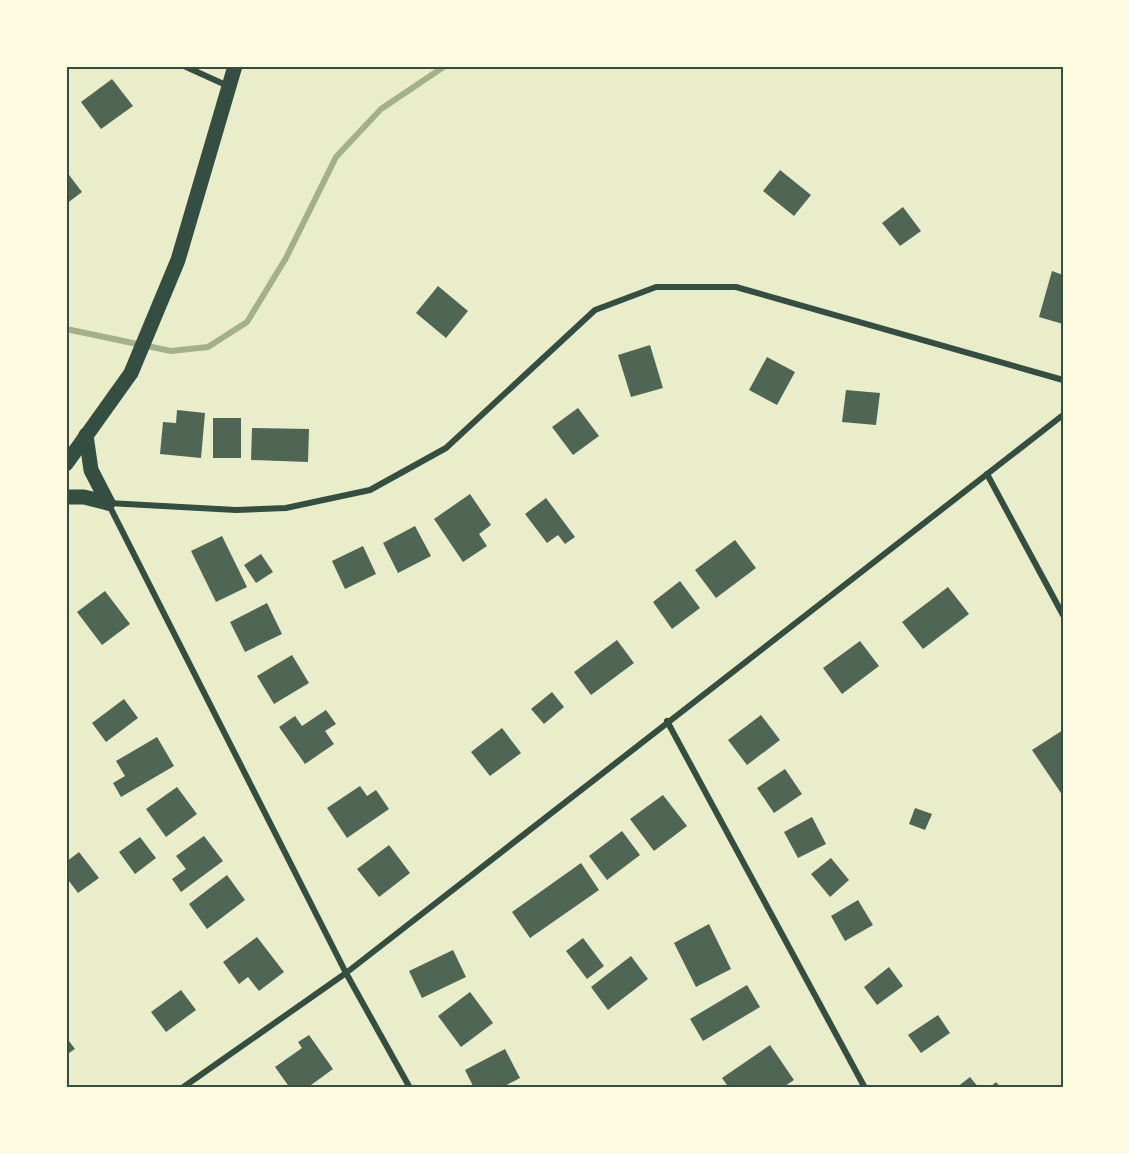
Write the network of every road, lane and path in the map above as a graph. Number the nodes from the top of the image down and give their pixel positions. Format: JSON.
{"nodes":[{"id":1,"x":184,"y":66,"type":"edge"},
{"id":2,"x":235,"y":66,"type":"edge"},
{"id":3,"x":228,"y":86,"type":"junction"},
{"id":4,"x":1063,"y":380,"type":"edge"},
{"id":5,"x":1063,"y":415,"type":"edge"},
{"id":6,"x":86,"y":435,"type":"junction"},
{"id":7,"x":66,"y":464,"type":"edge"},
{"id":8,"x":987,"y":474,"type":"junction"},
{"id":9,"x":66,"y":497,"type":"edge"},
{"id":10,"x":108,"y":503,"type":"junction"},
{"id":11,"x":1063,"y":615,"type":"edge"},
{"id":12,"x":667,"y":721,"type":"junction"},
{"id":13,"x":346,"y":973,"type":"junction"},
{"id":14,"x":182,"y":1088,"type":"edge"},
{"id":15,"x":410,"y":1088,"type":"edge"},
{"id":16,"x":865,"y":1088,"type":"edge"}],
"edges":[{"from":1,"to":3,"type":"street"},
{"from":2,"to":3,"type":"main road"},
{"from":3,"to":6,"type":"main road"},
{"from":4,"to":10,"type":"street"},
{"from":5,"to":8,"type":"street"},
{"from":6,"to":7,"type":"main road"},
{"from":6,"to":10,"type":"main road"},
{"from":8,"to":11,"type":"street"},
{"from":8,"to":12,"type":"street"},
{"from":9,"to":10,"type":"main road"},
{"from":10,"to":13,"type":"street"},
{"from":12,"to":13,"type":"street"},
{"from":12,"to":16,"type":"street"},
{"from":13,"to":14,"type":"street"},
{"from":13,"to":15,"type":"street"}]}
